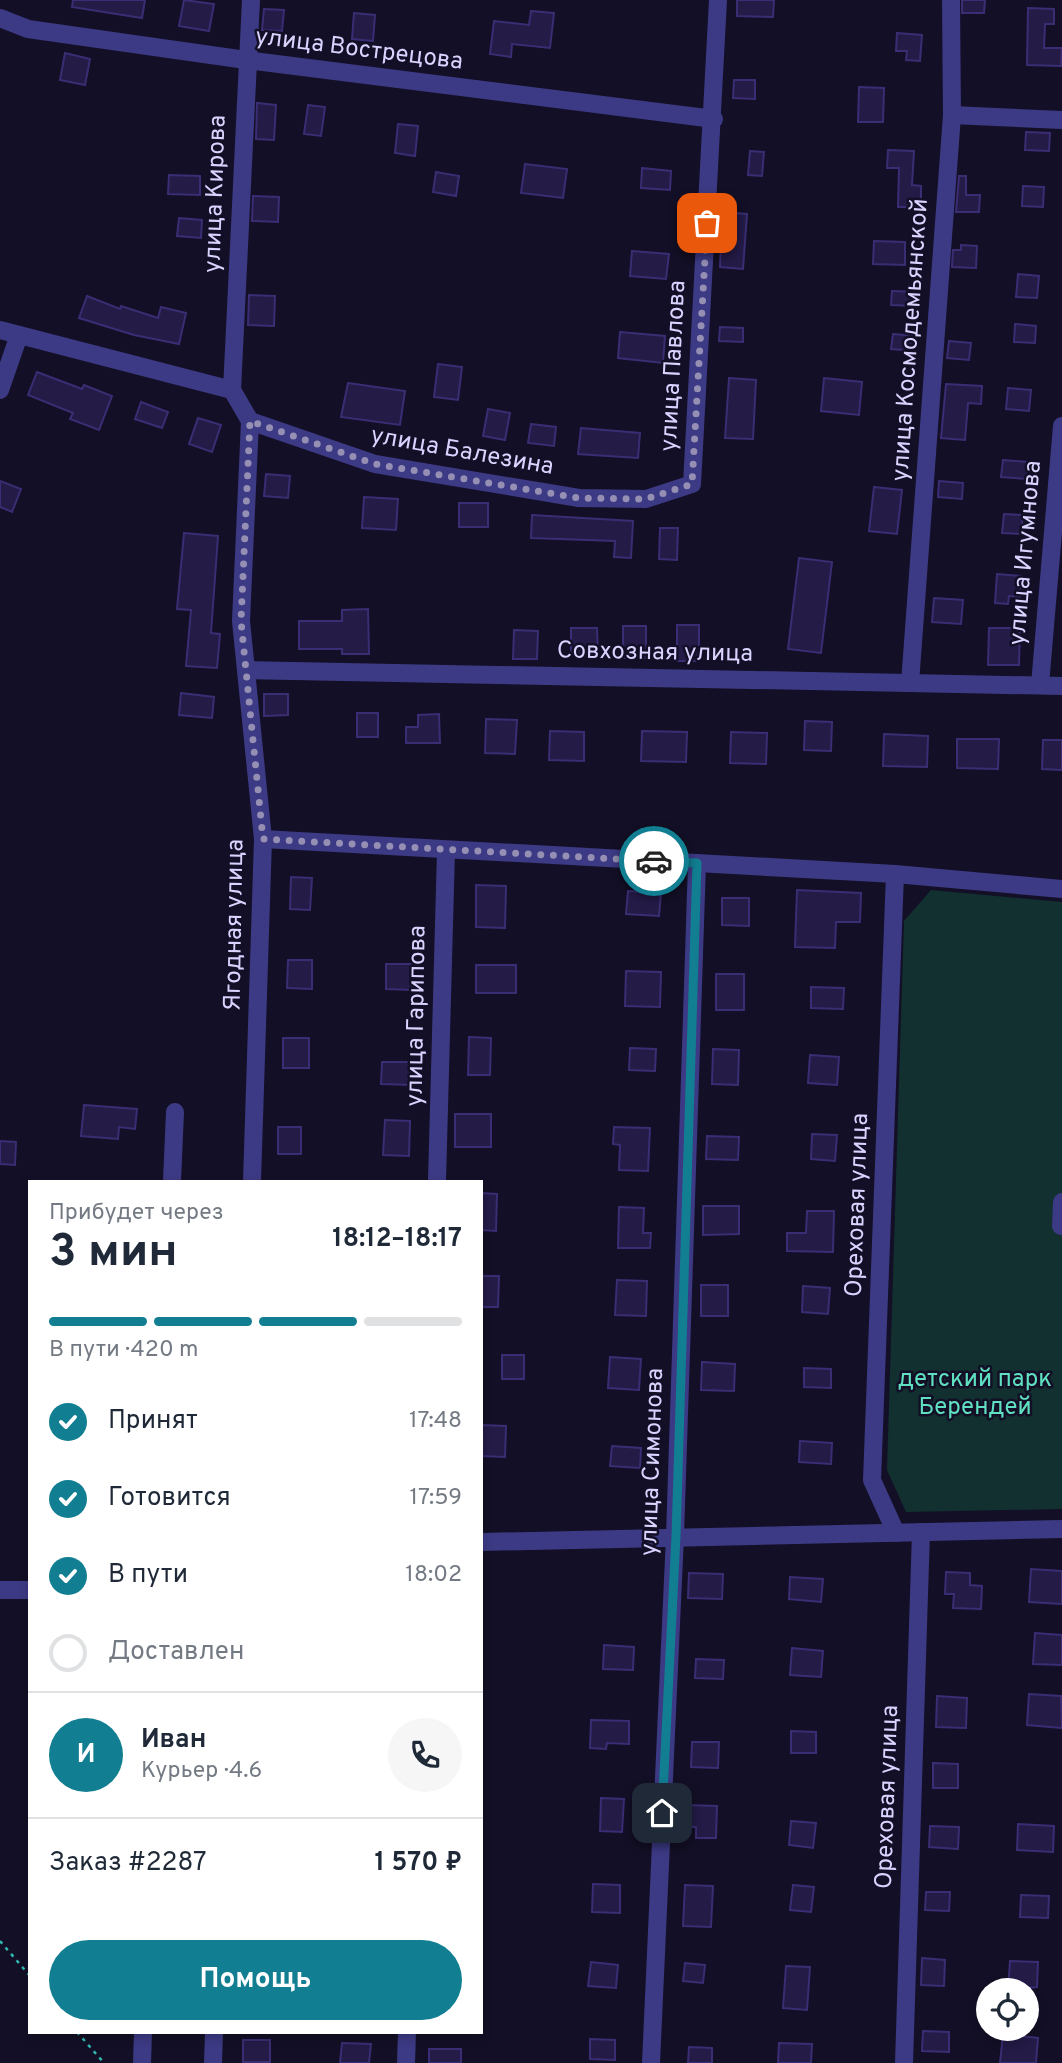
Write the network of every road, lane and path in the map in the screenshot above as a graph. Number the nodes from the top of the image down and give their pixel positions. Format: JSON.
{"nodes":[{"id":1,"x":251,"y":0,"type":"edge"},
{"id":2,"x":718,"y":0,"type":"edge"},
{"id":3,"x":951,"y":0,"type":"edge"},
{"id":4,"x":0,"y":18,"type":"edge"},
{"id":5,"x":246,"y":60,"type":"junction"},
{"id":6,"x":952,"y":115,"type":"junction"},
{"id":7,"x":714,"y":119,"type":"junction"},
{"id":8,"x":1062,"y":120,"type":"edge"},
{"id":9,"x":0,"y":330,"type":"edge"},
{"id":10,"x":19,"y":335,"type":"junction"},
{"id":11,"x":0,"y":390,"type":"edge"},
{"id":12,"x":232,"y":390,"type":"junction"},
{"id":13,"x":250,"y":421,"type":"junction"},
{"id":14,"x":1062,"y":426,"type":"edge"},
{"id":15,"x":692,"y":484,"type":"joint"},
{"id":16,"x":247,"y":670,"type":"junction"},
{"id":17,"x":910,"y":683,"type":"junction"},
{"id":18,"x":1040,"y":685,"type":"junction"},
{"id":19,"x":1062,"y":686,"type":"edge"},
{"id":20,"x":263,"y":839,"type":"junction"},
{"id":21,"x":446,"y":851,"type":"junction"},
{"id":22,"x":697,"y":863,"type":"junction"},
{"id":23,"x":895,"y":874,"type":"junction"},
{"id":24,"x":1062,"y":889,"type":"edge"},
{"id":25,"x":175,"y":1112,"type":"dead end"},
{"id":26,"x":172,"y":1180,"type":"edge"},
{"id":27,"x":252,"y":1180,"type":"edge"},
{"id":28,"x":438,"y":1180,"type":"edge"},
{"id":29,"x":1062,"y":1202,"type":"edge"},
{"id":30,"x":1061,"y":1226,"type":"edge"},
{"id":31,"x":1062,"y":1530,"type":"edge"},
{"id":32,"x":921,"y":1532,"type":"junction"},
{"id":33,"x":896,"y":1533,"type":"junction"},
{"id":34,"x":676,"y":1536,"type":"junction"},
{"id":35,"x":483,"y":1542,"type":"edge"},
{"id":36,"x":0,"y":1590,"type":"edge"},
{"id":37,"x":28,"y":1590,"type":"edge"},
{"id":38,"x":0,"y":1941,"type":"edge"},
{"id":39,"x":28,"y":1974,"type":"edge"},
{"id":40,"x":79,"y":2034,"type":"edge"},
{"id":41,"x":143,"y":2034,"type":"edge"},
{"id":42,"x":214,"y":2034,"type":"edge"},
{"id":43,"x":407,"y":2034,"type":"edge"},
{"id":44,"x":104,"y":2063,"type":"edge"},
{"id":45,"x":142,"y":2063,"type":"edge"},
{"id":46,"x":213,"y":2063,"type":"edge"},
{"id":47,"x":406,"y":2063,"type":"edge"},
{"id":48,"x":650,"y":2063,"type":"edge"},
{"id":49,"x":904,"y":2063,"type":"edge"}],
"edges":[{"from":1,"to":5,"type":"street","name":"улица Кирова"},
{"from":2,"to":7,"type":"street","name":"улица Павлова"},
{"from":3,"to":6,"type":"street","name":"улица Космодемьянской"},
{"from":4,"to":5,"type":"street","name":"улица Вострецова"},
{"from":5,"to":7,"type":"street","name":"улица Вострецова"},
{"from":5,"to":12,"type":"street","name":"улица Кирова"},
{"from":6,"to":8,"type":"street"},
{"from":6,"to":17,"type":"street","name":"улица Космодемьянской"},
{"from":7,"to":15,"type":"street","name":"улица Павлова"},
{"from":9,"to":10,"type":"street"},
{"from":10,"to":11,"type":"street"},
{"from":10,"to":12,"type":"street"},
{"from":12,"to":13,"type":"street"},
{"from":13,"to":15,"type":"street","name":"улица Балезина"},
{"from":13,"to":16,"type":"street"},
{"from":14,"to":18,"type":"street","name":"улица Игумнова"},
{"from":16,"to":17,"type":"street","name":"Совхозная улица"},
{"from":16,"to":20,"type":"street","name":"Ягодная улица"},
{"from":17,"to":18,"type":"street","name":"Совхозная улица"},
{"from":18,"to":19,"type":"street","name":"Совхозная улица"},
{"from":20,"to":21,"type":"street"},
{"from":20,"to":27,"type":"street","name":"Ягодная улица"},
{"from":21,"to":22,"type":"street"},
{"from":21,"to":28,"type":"street","name":"улица Гарипова"},
{"from":22,"to":23,"type":"street"},
{"from":22,"to":34,"type":"street","name":"улица Симонова"},
{"from":23,"to":24,"type":"street"},
{"from":23,"to":33,"type":"street","name":"Ореховая улица"},
{"from":25,"to":26,"type":"street"},
{"from":29,"to":30,"type":"street"},
{"from":31,"to":32,"type":"street"},
{"from":32,"to":33,"type":"street"},
{"from":32,"to":49,"type":"street","name":"Ореховая улица"},
{"from":33,"to":34,"type":"street"},
{"from":34,"to":35,"type":"street"},
{"from":34,"to":48,"type":"street","name":"улица Симонова"},
{"from":36,"to":37,"type":"street"},
{"from":38,"to":39,"type":"path"},
{"from":40,"to":44,"type":"path"},
{"from":41,"to":45,"type":"street"},
{"from":42,"to":46,"type":"street"},
{"from":43,"to":47,"type":"street"}]}
